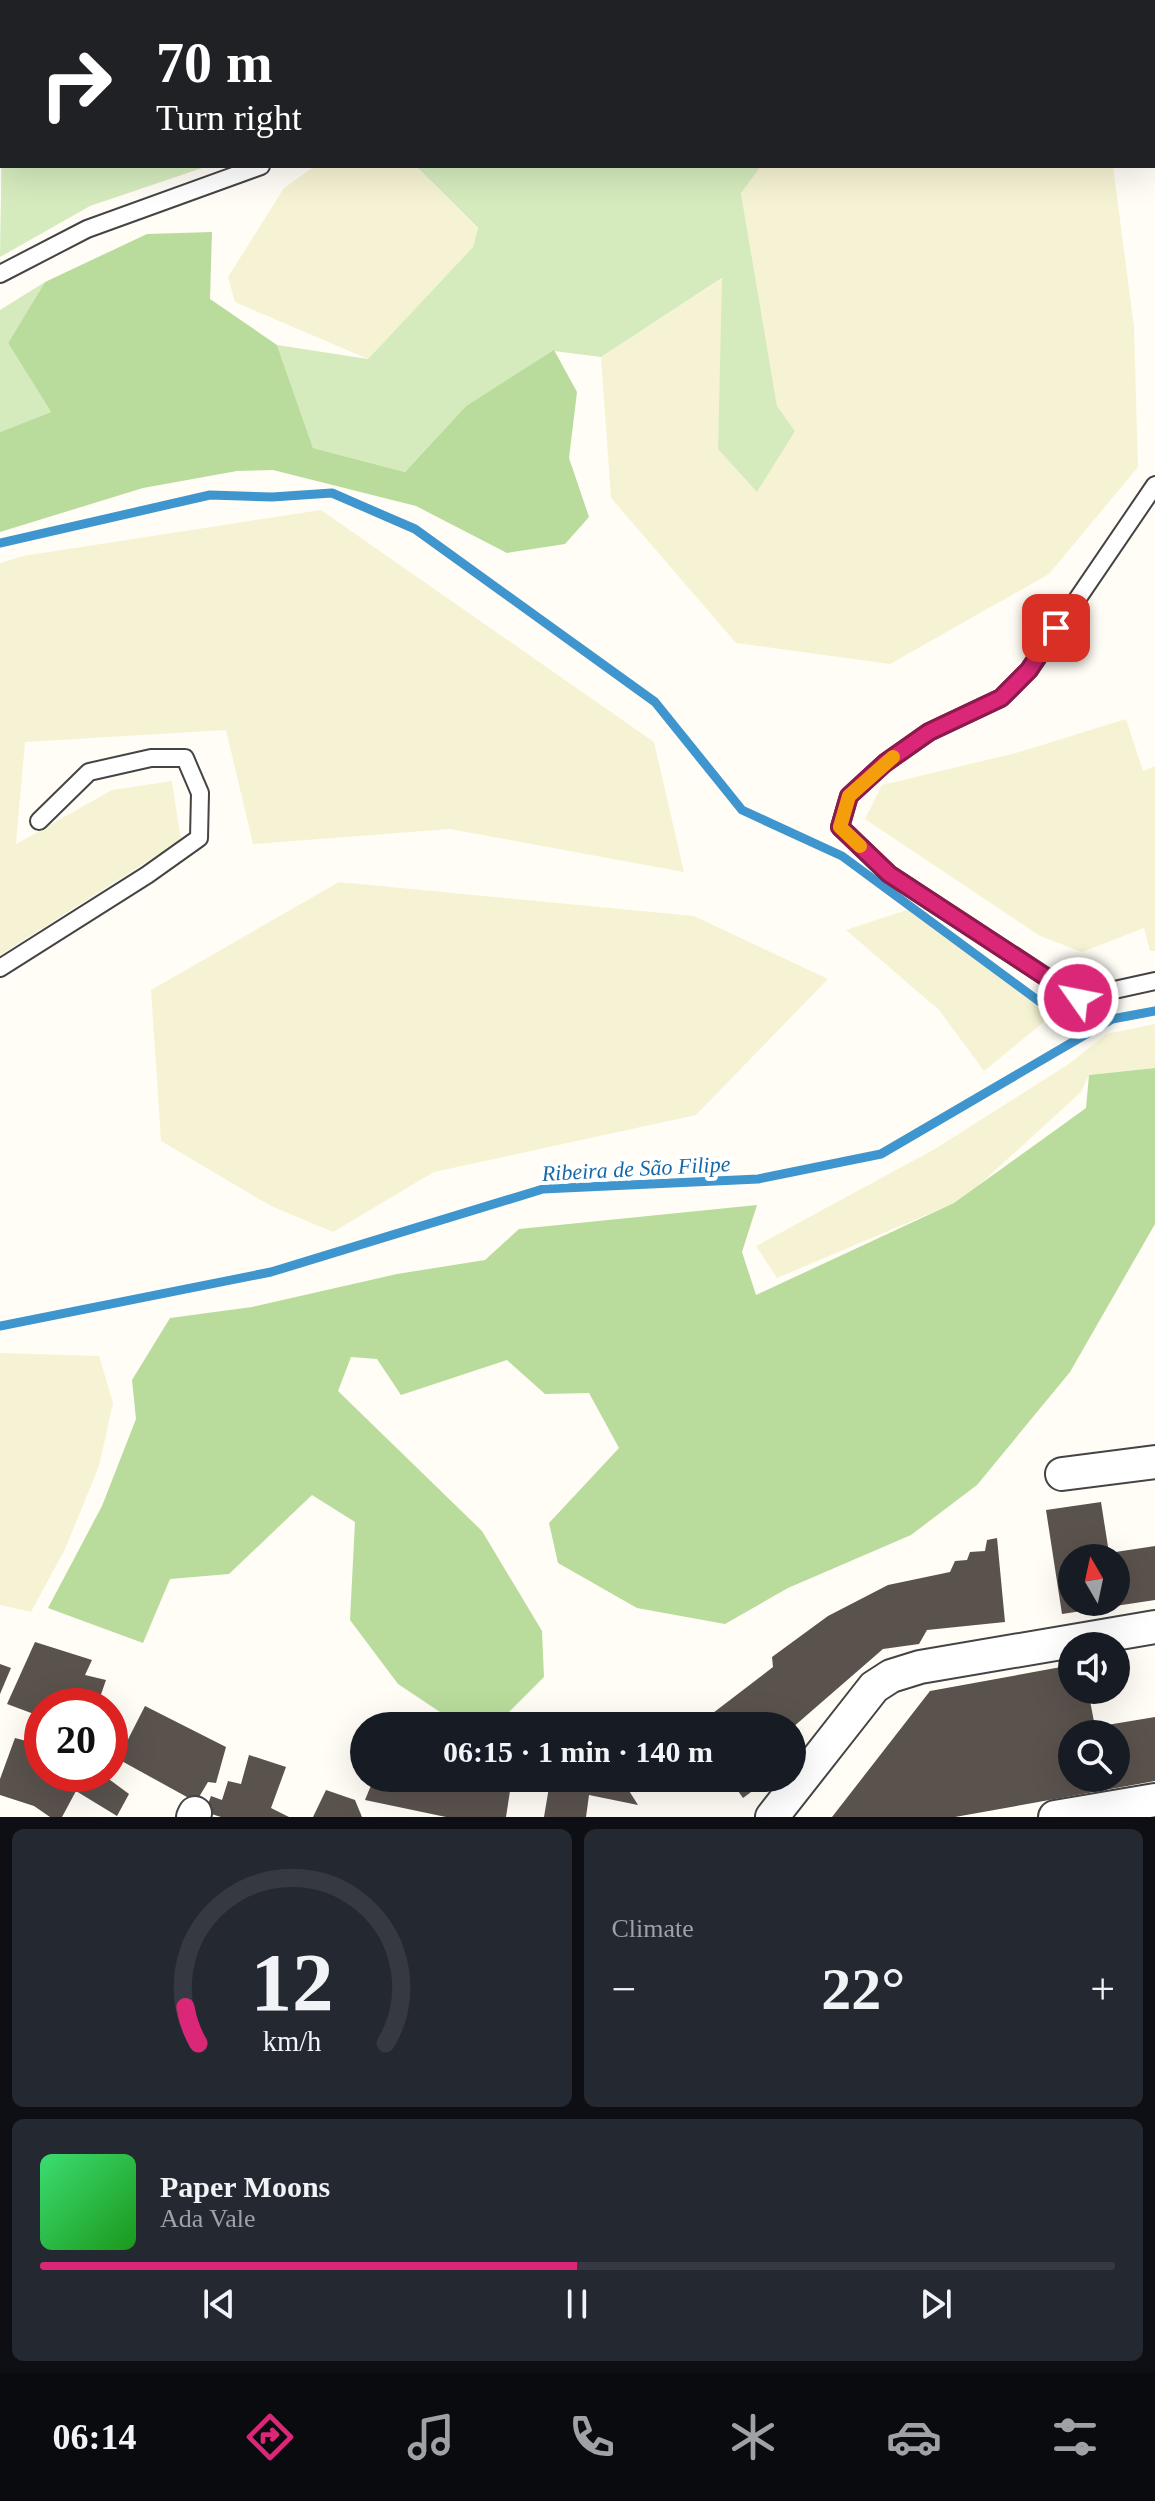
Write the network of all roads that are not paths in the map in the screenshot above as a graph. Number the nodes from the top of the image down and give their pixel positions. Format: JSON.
{"nodes":[{"id":1,"x":255,"y":168,"type":"edge"},
{"id":2,"x":0,"y":274,"type":"edge"},
{"id":3,"x":1155,"y":485,"type":"edge"},
{"id":4,"x":39,"y":821,"type":"dead end"},
{"id":5,"x":0,"y":968,"type":"edge"},
{"id":6,"x":1155,"y":981,"type":"edge"},
{"id":7,"x":1155,"y":1462,"type":"edge"},
{"id":8,"x":1062,"y":1474,"type":"dead end"},
{"id":9,"x":1155,"y":1627,"type":"edge"},
{"id":10,"x":1155,"y":1800,"type":"edge"},
{"id":11,"x":772,"y":1817,"type":"edge"},
{"id":12,"x":1055,"y":1817,"type":"edge"}],
"edges":[{"from":1,"to":2,"type":"lane"},
{"from":3,"to":6,"type":"lane"},
{"from":4,"to":5,"type":"lane"},
{"from":7,"to":8,"type":"street"},
{"from":9,"to":11,"type":"street"},
{"from":10,"to":12,"type":"street"}]}
